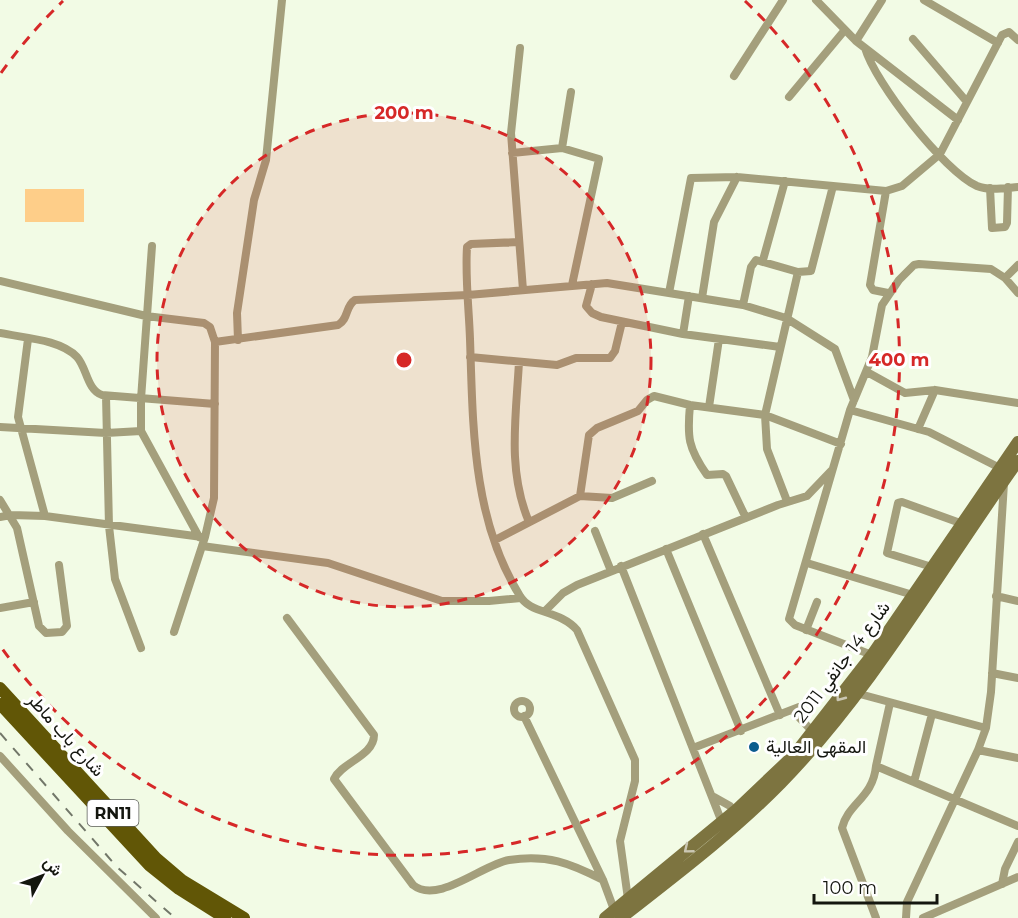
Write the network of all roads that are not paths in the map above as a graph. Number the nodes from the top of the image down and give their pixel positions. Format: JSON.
{"nodes":[{"id":1,"x":282,"y":0,"type":"edge"},
{"id":2,"x":783,"y":0,"type":"edge"},
{"id":3,"x":816,"y":0,"type":"edge"},
{"id":4,"x":882,"y":0,"type":"edge"},
{"id":5,"x":924,"y":0,"type":"edge"},
{"id":6,"x":844,"y":31,"type":"junction"},
{"id":7,"x":913,"y":39,"type":"dead end"},
{"id":8,"x":1018,"y":40,"type":"edge"},
{"id":9,"x":856,"y":41,"type":"junction"},
{"id":10,"x":998,"y":43,"type":"junction"},
{"id":11,"x":520,"y":48,"type":"dead end"},
{"id":12,"x":865,"y":48,"type":"junction"},
{"id":13,"x":734,"y":76,"type":"dead end"},
{"id":14,"x":571,"y":92,"type":"dead end"},
{"id":15,"x":789,"y":97,"type":"dead end"},
{"id":16,"x":967,"y":102,"type":"junction"},
{"id":17,"x":958,"y":120,"type":"junction"},
{"id":18,"x":562,"y":148,"type":"junction"},
{"id":19,"x":512,"y":153,"type":"junction"},
{"id":20,"x":940,"y":154,"type":"junction"},
{"id":21,"x":737,"y":177,"type":"junction"},
{"id":22,"x":784,"y":182,"type":"junction"},
{"id":23,"x":833,"y":186,"type":"junction"},
{"id":24,"x":1018,"y":187,"type":"edge"},
{"id":25,"x":990,"y":188,"type":"junction"},
{"id":26,"x":1008,"y":188,"type":"junction"},
{"id":27,"x":886,"y":191,"type":"junction"},
{"id":28,"x":519,"y":242,"type":"junction"},
{"id":29,"x":152,"y":246,"type":"dead end"},
{"id":30,"x":762,"y":260,"type":"junction"},
{"id":31,"x":1018,"y":265,"type":"edge"},
{"id":32,"x":798,"y":272,"type":"junction"},
{"id":33,"x":1005,"y":278,"type":"junction"},
{"id":34,"x":0,"y":280,"type":"edge"},
{"id":35,"x":592,"y":284,"type":"junction"},
{"id":36,"x":572,"y":285,"type":"junction"},
{"id":37,"x":523,"y":290,"type":"junction"},
{"id":38,"x":669,"y":293,"type":"junction"},
{"id":39,"x":888,"y":293,"type":"junction"},
{"id":40,"x":1018,"y":293,"type":"edge"},
{"id":41,"x":468,"y":295,"type":"junction"},
{"id":42,"x":689,"y":296,"type":"junction"},
{"id":43,"x":702,"y":298,"type":"junction"},
{"id":44,"x":743,"y":305,"type":"junction"},
{"id":45,"x":147,"y":316,"type":"junction"},
{"id":46,"x":786,"y":318,"type":"junction"},
{"id":47,"x":621,"y":322,"type":"junction"},
{"id":48,"x":0,"y":333,"type":"edge"},
{"id":49,"x":683,"y":334,"type":"junction"},
{"id":50,"x":28,"y":339,"type":"junction"},
{"id":51,"x":719,"y":339,"type":"junction"},
{"id":52,"x":238,"y":340,"type":"junction"},
{"id":53,"x":215,"y":342,"type":"junction"},
{"id":54,"x":780,"y":347,"type":"junction"},
{"id":55,"x":470,"y":357,"type":"junction"},
{"id":56,"x":519,"y":362,"type":"junction"},
{"id":57,"x":867,"y":372,"type":"junction"},
{"id":58,"x":935,"y":390,"type":"junction"},
{"id":59,"x":106,"y":396,"type":"junction"},
{"id":60,"x":141,"y":399,"type":"junction"},
{"id":61,"x":854,"y":400,"type":"junction"},
{"id":62,"x":1018,"y":403,"type":"edge"},
{"id":63,"x":215,"y":404,"type":"junction"},
{"id":64,"x":690,"y":405,"type":"junction"},
{"id":65,"x":710,"y":407,"type":"junction"},
{"id":66,"x":850,"y":410,"type":"junction"},
{"id":67,"x":765,"y":416,"type":"junction"},
{"id":68,"x":0,"y":427,"type":"edge"},
{"id":69,"x":20,"y":429,"type":"junction"},
{"id":70,"x":918,"y":429,"type":"junction"},
{"id":71,"x":141,"y":431,"type":"junction"},
{"id":72,"x":106,"y":433,"type":"junction"},
{"id":73,"x":1018,"y":442,"type":"edge"},
{"id":74,"x":841,"y":444,"type":"junction"},
{"id":75,"x":1018,"y":461,"type":"edge"},
{"id":76,"x":835,"y":466,"type":"junction"},
{"id":77,"x":1002,"y":474,"type":"junction"},
{"id":78,"x":652,"y":482,"type":"dead end"},
{"id":79,"x":580,"y":496,"type":"junction"},
{"id":80,"x":0,"y":500,"type":"edge"},
{"id":81,"x":787,"y":501,"type":"junction"},
{"id":82,"x":11,"y":514,"type":"junction"},
{"id":83,"x":45,"y":516,"type":"junction"},
{"id":84,"x":0,"y":517,"type":"edge"},
{"id":85,"x":746,"y":518,"type":"junction"},
{"id":86,"x":529,"y":522,"type":"junction"},
{"id":87,"x":963,"y":524,"type":"junction"},
{"id":88,"x":108,"y":526,"type":"junction"},
{"id":89,"x":595,"y":531,"type":"dead end"},
{"id":90,"x":703,"y":534,"type":"junction"},
{"id":91,"x":202,"y":540,"type":"junction"},
{"id":92,"x":495,"y":540,"type":"junction"},
{"id":93,"x":666,"y":549,"type":"junction"},
{"id":94,"x":807,"y":563,"type":"junction"},
{"id":95,"x":59,"y":565,"type":"dead end"},
{"id":96,"x":621,"y":567,"type":"junction"},
{"id":97,"x":932,"y":567,"type":"junction"},
{"id":98,"x":611,"y":571,"type":"junction"},
{"id":99,"x":913,"y":595,"type":"junction"},
{"id":100,"x":996,"y":596,"type":"junction"},
{"id":101,"x":520,"y":598,"type":"junction"},
{"id":102,"x":1018,"y":601,"type":"edge"},
{"id":103,"x":34,"y":602,"type":"junction"},
{"id":104,"x":817,"y":602,"type":"dead end"},
{"id":105,"x":0,"y":608,"type":"edge"},
{"id":106,"x":545,"y":611,"type":"junction"},
{"id":107,"x":287,"y":618,"type":"dead end"},
{"id":108,"x":806,"y":630,"type":"junction"},
{"id":109,"x":174,"y":632,"type":"dead end"},
{"id":110,"x":141,"y":648,"type":"dead end"},
{"id":111,"x":876,"y":657,"type":"junction"},
{"id":112,"x":992,"y":673,"type":"junction"},
{"id":113,"x":1018,"y":678,"type":"edge"},
{"id":114,"x":0,"y":688,"type":"edge"},
{"id":115,"x":856,"y":693,"type":"junction"},
{"id":116,"x":890,"y":703,"type":"junction"},
{"id":117,"x":0,"y":704,"type":"edge"},
{"id":118,"x":932,"y":714,"type":"junction"},
{"id":119,"x":780,"y":715,"type":"junction"},
{"id":120,"x":524,"y":716,"type":"dead end"},
{"id":121,"x":986,"y":728,"type":"junction"},
{"id":122,"x":741,"y":731,"type":"junction"},
{"id":123,"x":813,"y":732,"type":"junction"},
{"id":124,"x":693,"y":748,"type":"junction"},
{"id":125,"x":978,"y":750,"type":"junction"},
{"id":126,"x":0,"y":756,"type":"edge"},
{"id":127,"x":1018,"y":758,"type":"edge"},
{"id":128,"x":876,"y":766,"type":"junction"},
{"id":129,"x":914,"y":782,"type":"junction"},
{"id":130,"x":714,"y":797,"type":"junction"},
{"id":131,"x":953,"y":799,"type":"junction"},
{"id":132,"x":738,"y":815,"type":"junction"},
{"id":133,"x":1018,"y":826,"type":"edge"},
{"id":134,"x":724,"y":827,"type":"junction"},
{"id":135,"x":1018,"y":842,"type":"edge"},
{"id":136,"x":1018,"y":878,"type":"edge"},
{"id":137,"x":603,"y":880,"type":"junction"},
{"id":138,"x":1002,"y":884,"type":"junction"},
{"id":139,"x":621,"y":913,"type":"edge"},
{"id":140,"x":156,"y":918,"type":"edge"},
{"id":141,"x":225,"y":918,"type":"edge"},
{"id":142,"x":244,"y":918,"type":"edge"},
{"id":143,"x":876,"y":918,"type":"edge"},
{"id":144,"x":906,"y":918,"type":"edge"},
{"id":145,"x":923,"y":918,"type":"edge"}],
"edges":[{"from":1,"to":52,"type":"street"},
{"from":2,"to":13,"type":"street"},
{"from":3,"to":6,"type":"street"},
{"from":4,"to":9,"type":"street"},
{"from":5,"to":10,"type":"street"},
{"from":6,"to":9,"type":"street"},
{"from":6,"to":15,"type":"street"},
{"from":7,"to":16,"type":"street"},
{"from":8,"to":10,"type":"street"},
{"from":9,"to":12,"type":"street"},
{"from":10,"to":16,"type":"street"},
{"from":11,"to":19,"type":"street"},
{"from":12,"to":17,"type":"street"},
{"from":12,"to":20,"type":"street"},
{"from":14,"to":18,"type":"street"},
{"from":16,"to":17,"type":"street"},
{"from":17,"to":20,"type":"street"},
{"from":18,"to":19,"type":"street"},
{"from":18,"to":36,"type":"street"},
{"from":19,"to":28,"type":"street"},
{"from":20,"to":25,"type":"street"},
{"from":20,"to":27,"type":"street"},
{"from":21,"to":22,"type":"street"},
{"from":21,"to":38,"type":"street"},
{"from":21,"to":43,"type":"street"},
{"from":22,"to":23,"type":"street"},
{"from":22,"to":30,"type":"street"},
{"from":23,"to":27,"type":"street"},
{"from":23,"to":32,"type":"street"},
{"from":24,"to":26,"type":"street"},
{"from":25,"to":26,"type":"street"},
{"from":25,"to":26,"type":"street"},
{"from":27,"to":39,"type":"street"},
{"from":28,"to":37,"type":"street"},
{"from":28,"to":41,"type":"street"},
{"from":29,"to":45,"type":"street"},
{"from":30,"to":32,"type":"street"},
{"from":30,"to":44,"type":"street"},
{"from":31,"to":33,"type":"street"},
{"from":32,"to":46,"type":"street"},
{"from":33,"to":39,"type":"street"},
{"from":33,"to":40,"type":"street"},
{"from":34,"to":45,"type":"street"},
{"from":35,"to":36,"type":"street"},
{"from":35,"to":38,"type":"street"},
{"from":35,"to":47,"type":"street"},
{"from":36,"to":37,"type":"street"},
{"from":37,"to":41,"type":"street"},
{"from":38,"to":42,"type":"street"},
{"from":39,"to":57,"type":"street"},
{"from":41,"to":52,"type":"street"},
{"from":41,"to":55,"type":"street"},
{"from":42,"to":43,"type":"street"},
{"from":42,"to":49,"type":"street"},
{"from":43,"to":44,"type":"street"},
{"from":44,"to":46,"type":"street"},
{"from":45,"to":53,"type":"street"},
{"from":45,"to":60,"type":"street"},
{"from":46,"to":54,"type":"street"},
{"from":46,"to":61,"type":"street"},
{"from":47,"to":49,"type":"street"},
{"from":47,"to":56,"type":"street"},
{"from":48,"to":50,"type":"street"},
{"from":49,"to":51,"type":"street"},
{"from":50,"to":59,"type":"street"},
{"from":50,"to":69,"type":"street"},
{"from":51,"to":54,"type":"street"},
{"from":51,"to":65,"type":"street"},
{"from":52,"to":53,"type":"street"},
{"from":53,"to":63,"type":"street"},
{"from":54,"to":67,"type":"street"},
{"from":55,"to":56,"type":"street"},
{"from":55,"to":92,"type":"street"},
{"from":56,"to":86,"type":"street"},
{"from":57,"to":58,"type":"street"},
{"from":57,"to":61,"type":"street"},
{"from":58,"to":62,"type":"street"},
{"from":58,"to":70,"type":"street"},
{"from":59,"to":60,"type":"street"},
{"from":59,"to":72,"type":"street"},
{"from":60,"to":63,"type":"street"},
{"from":60,"to":71,"type":"street"},
{"from":61,"to":66,"type":"street"},
{"from":63,"to":91,"type":"street"},
{"from":64,"to":65,"type":"street"},
{"from":64,"to":79,"type":"street"},
{"from":64,"to":85,"type":"street"},
{"from":65,"to":67,"type":"street"},
{"from":66,"to":70,"type":"street"},
{"from":66,"to":74,"type":"street"},
{"from":67,"to":74,"type":"street"},
{"from":67,"to":81,"type":"street"},
{"from":68,"to":69,"type":"street"},
{"from":69,"to":72,"type":"street"},
{"from":69,"to":83,"type":"street"},
{"from":70,"to":77,"type":"street"},
{"from":71,"to":72,"type":"street"},
{"from":71,"to":91,"type":"street"},
{"from":72,"to":88,"type":"street"},
{"from":73,"to":77,"type":"main road","name":"شارع 14 جانفي 2011"},
{"from":74,"to":76,"type":"street"},
{"from":75,"to":77,"type":"main road","name":"شارع 14 جانفي 2011"},
{"from":76,"to":81,"type":"street"},
{"from":76,"to":94,"type":"street"},
{"from":77,"to":87,"type":"main road","name":"شارع 14 جانفي 2011"},
{"from":77,"to":100,"type":"street"},
{"from":77,"to":111,"type":"main road","name":"شارع 14 جانفي 2011"},
{"from":78,"to":79,"type":"street"},
{"from":79,"to":86,"type":"street"},
{"from":80,"to":82,"type":"street"},
{"from":81,"to":85,"type":"street"},
{"from":82,"to":83,"type":"street"},
{"from":82,"to":84,"type":"street"},
{"from":82,"to":103,"type":"street"},
{"from":83,"to":88,"type":"street"},
{"from":85,"to":90,"type":"street"},
{"from":86,"to":92,"type":"street"},
{"from":87,"to":97,"type":"main road","name":"شارع 14 جانفي 2011"},
{"from":87,"to":97,"type":"street"},
{"from":88,"to":91,"type":"street"},
{"from":88,"to":110,"type":"street"},
{"from":89,"to":98,"type":"street"},
{"from":90,"to":93,"type":"street"},
{"from":90,"to":119,"type":"street"},
{"from":91,"to":101,"type":"street"},
{"from":91,"to":109,"type":"street"},
{"from":92,"to":101,"type":"street"},
{"from":93,"to":96,"type":"street"},
{"from":93,"to":122,"type":"street"},
{"from":94,"to":99,"type":"street"},
{"from":94,"to":108,"type":"street"},
{"from":95,"to":103,"type":"street"},
{"from":96,"to":98,"type":"street"},
{"from":96,"to":124,"type":"street"},
{"from":97,"to":99,"type":"main road","name":"شارع 14 جانفي 2011"},
{"from":98,"to":106,"type":"street"},
{"from":99,"to":111,"type":"main road","name":"شارع 14 جانفي 2011"},
{"from":100,"to":102,"type":"street"},
{"from":100,"to":112,"type":"street"},
{"from":101,"to":106,"type":"street"},
{"from":103,"to":105,"type":"street"},
{"from":104,"to":108,"type":"street"},
{"from":106,"to":139,"type":"street"},
{"from":107,"to":137,"type":"street"},
{"from":108,"to":111,"type":"street"},
{"from":111,"to":115,"type":"main road","name":"شارع 14 جانفي 2011"},
{"from":111,"to":123,"type":"main road","name":"شارع 14 جانفي 2011","one_way":true},
{"from":112,"to":113,"type":"street"},
{"from":112,"to":121,"type":"street"},
{"from":114,"to":142,"type":"main road","name":"شارع باب ماطر","number":"RN11"},
{"from":115,"to":116,"type":"street"},
{"from":115,"to":132,"type":"main road","name":"شارع 14 جانفي 2011"},
{"from":116,"to":118,"type":"street"},
{"from":116,"to":128,"type":"street"},
{"from":117,"to":141,"type":"main road","name":"شارع باب ماطر","number":"RN11"},
{"from":118,"to":121,"type":"street"},
{"from":118,"to":129,"type":"street"},
{"from":119,"to":122,"type":"street"},
{"from":119,"to":123,"type":"street"},
{"from":120,"to":137,"type":"street"},
{"from":121,"to":125,"type":"street"},
{"from":122,"to":124,"type":"street"},
{"from":123,"to":132,"type":"main road","name":"شارع 14 جانفي 2011"},
{"from":124,"to":130,"type":"street"},
{"from":125,"to":127,"type":"street"},
{"from":125,"to":131,"type":"street"},
{"from":126,"to":140,"type":"street"},
{"from":128,"to":129,"type":"street"},
{"from":128,"to":143,"type":"street"},
{"from":129,"to":131,"type":"street"},
{"from":130,"to":132,"type":"street"},
{"from":130,"to":134,"type":"street"},
{"from":131,"to":133,"type":"street"},
{"from":131,"to":144,"type":"street"},
{"from":132,"to":134,"type":"main road","name":"شارع 14 جانفي 2011"},
{"from":134,"to":139,"type":"main road","name":"شارع 14 جانفي 2011"},
{"from":135,"to":138,"type":"street"},
{"from":136,"to":138,"type":"street"},
{"from":137,"to":139,"type":"street"},
{"from":138,"to":145,"type":"street"}]}
